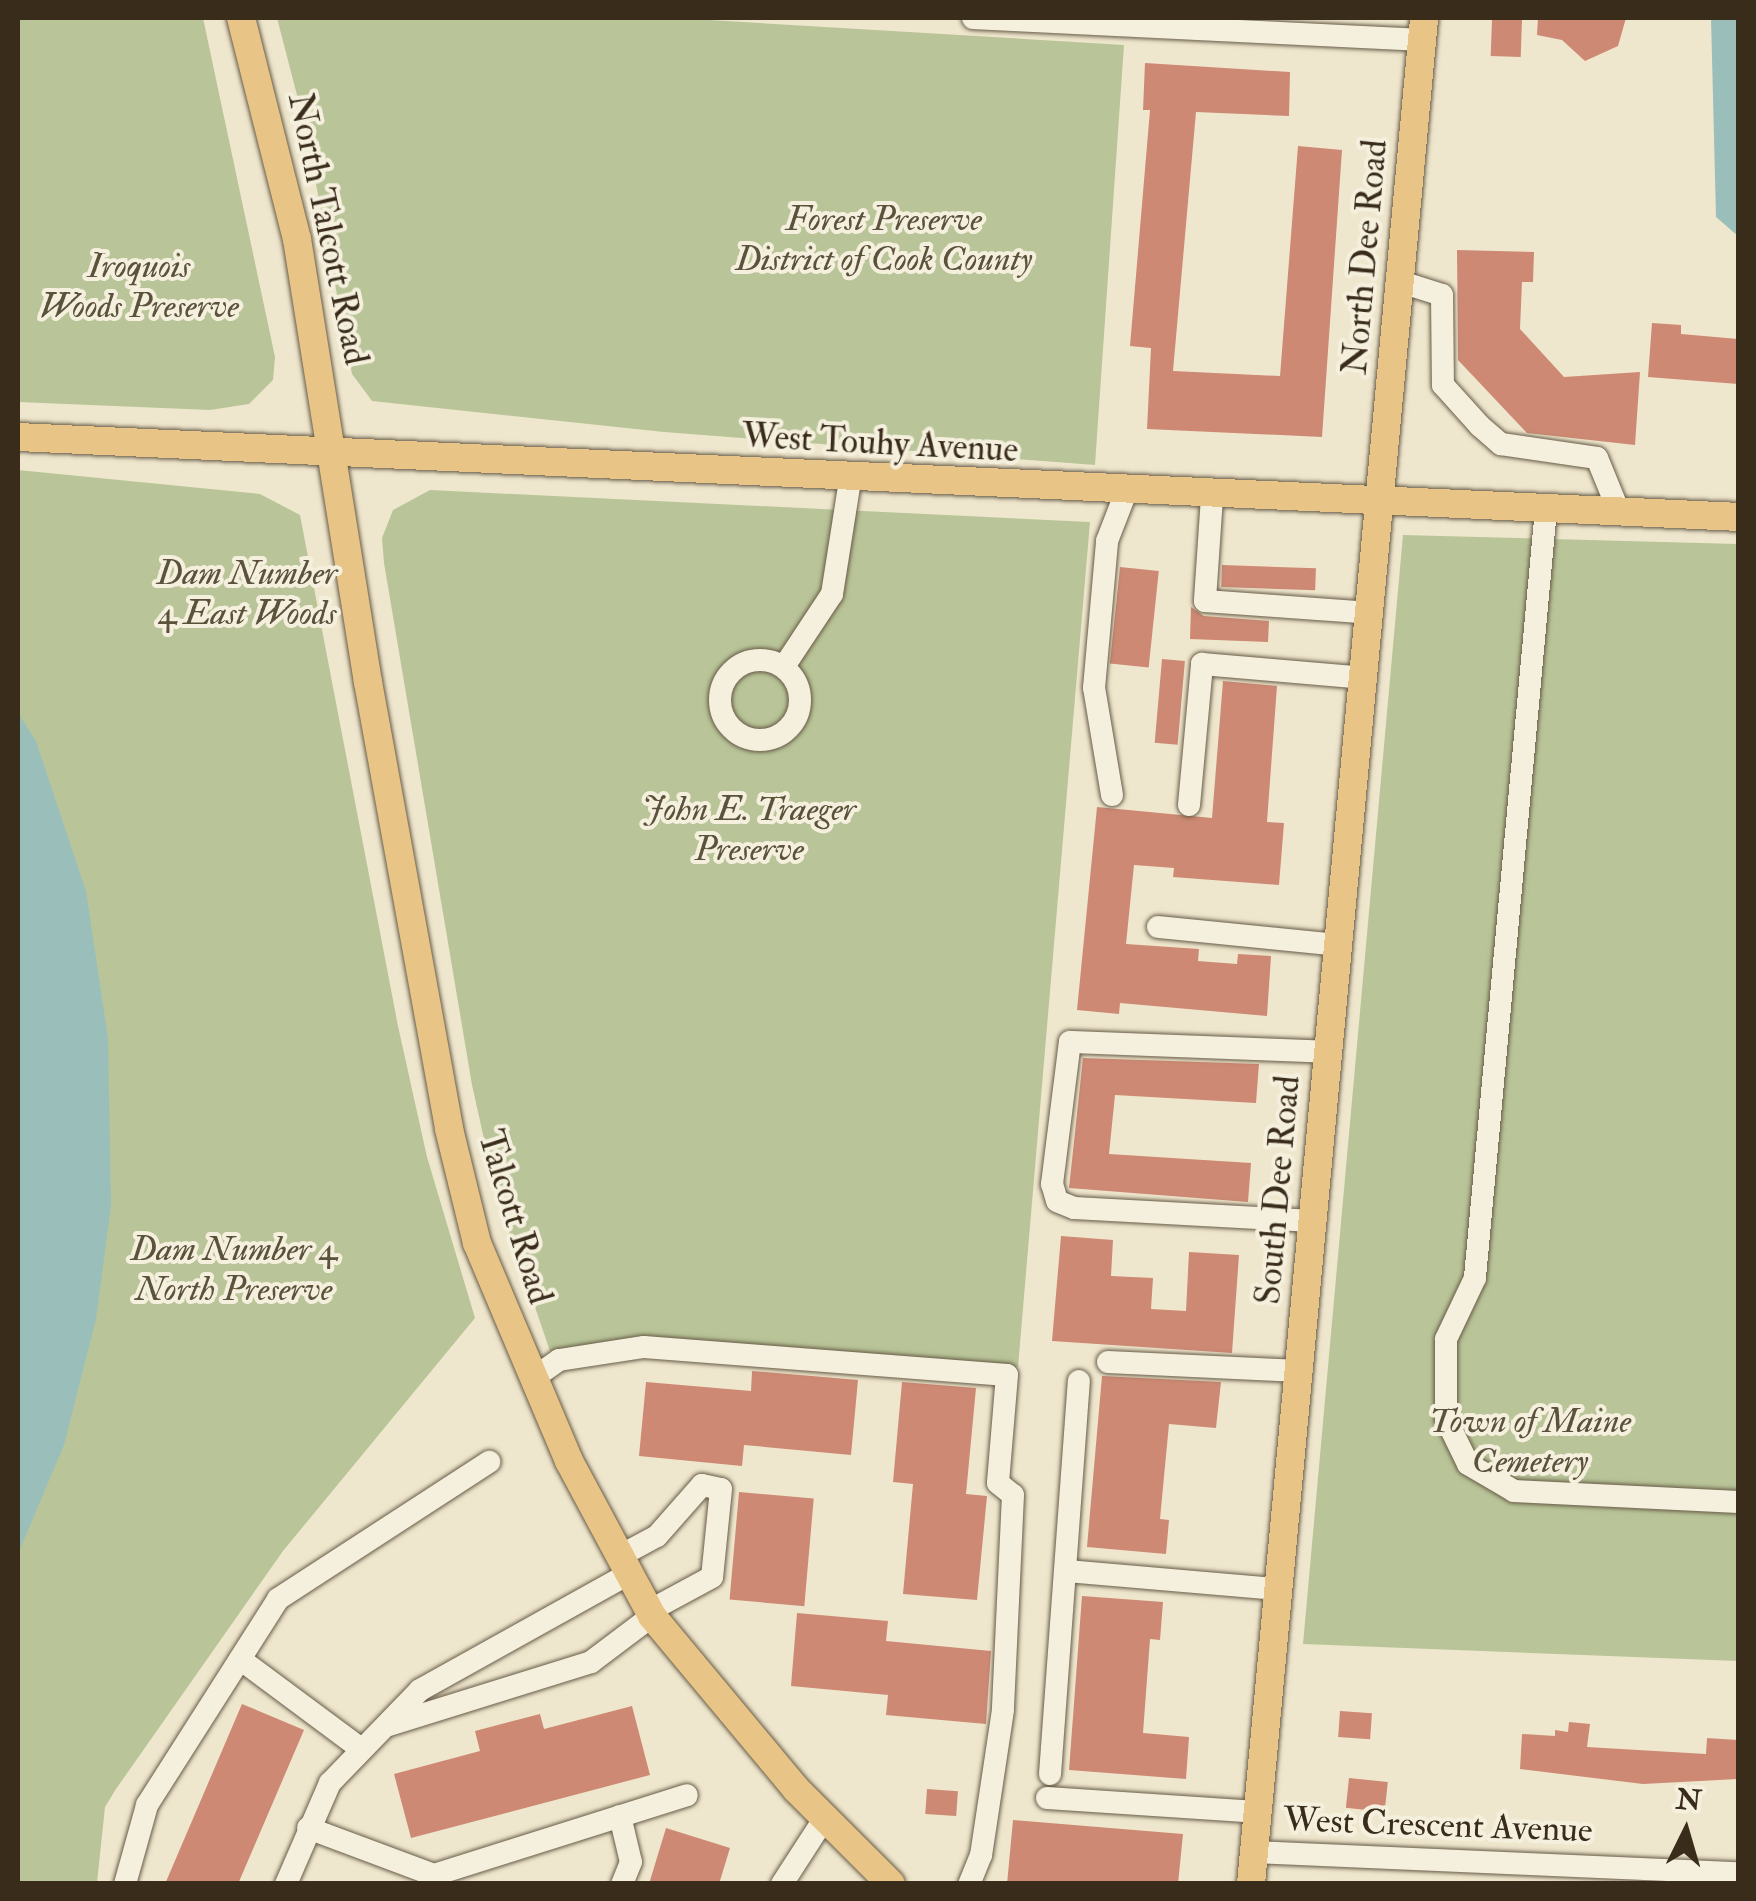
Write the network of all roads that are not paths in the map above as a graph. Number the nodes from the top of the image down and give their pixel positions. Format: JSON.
{"nodes":[{"id":1,"x":242,"y":18,"type":"edge"},
{"id":2,"x":972,"y":18,"type":"edge"},
{"id":3,"x":1423,"y":29,"type":"edge"},
{"id":4,"x":1400,"y":282,"type":"junction"},
{"id":5,"x":18,"y":437,"type":"edge"},
{"id":6,"x":333,"y":456,"type":"junction"},
{"id":7,"x":850,"y":480,"type":"junction"},
{"id":8,"x":1126,"y":492,"type":"junction"},
{"id":9,"x":1212,"y":497,"type":"junction"},
{"id":10,"x":1381,"y":503,"type":"junction"},
{"id":11,"x":1546,"y":509,"type":"junction"},
{"id":12,"x":1620,"y":512,"type":"junction"},
{"id":13,"x":1738,"y":517,"type":"edge"},
{"id":14,"x":1371,"y":613,"type":"junction"},
{"id":15,"x":785,"y":665,"type":"dead end"},
{"id":16,"x":1364,"y":678,"type":"junction"},
{"id":17,"x":1112,"y":795,"type":"dead end"},
{"id":18,"x":1189,"y":804,"type":"dead end"},
{"id":19,"x":1158,"y":927,"type":"dead end"},
{"id":20,"x":1339,"y":945,"type":"junction"},
{"id":21,"x":1329,"y":1052,"type":"junction"},
{"id":22,"x":1313,"y":1221,"type":"junction"},
{"id":23,"x":1108,"y":1362,"type":"dead end"},
{"id":24,"x":1299,"y":1370,"type":"junction"},
{"id":25,"x":532,"y":1379,"type":"junction"},
{"id":26,"x":1078,"y":1381,"type":"dead end"},
{"id":27,"x":489,"y":1462,"type":"dead end"},
{"id":28,"x":1738,"y":1502,"type":"edge"},
{"id":29,"x":622,"y":1566,"type":"junction"},
{"id":30,"x":1066,"y":1571,"type":"junction"},
{"id":31,"x":1278,"y":1588,"type":"junction"},
{"id":32,"x":650,"y":1613,"type":"junction"},
{"id":33,"x":240,"y":1659,"type":"junction"},
{"id":34,"x":381,"y":1728,"type":"junction"},
{"id":35,"x":360,"y":1748,"type":"junction"},
{"id":36,"x":1050,"y":1774,"type":"dead end"},
{"id":37,"x":687,"y":1795,"type":"dead end"},
{"id":38,"x":1046,"y":1798,"type":"dead end"},
{"id":39,"x":1257,"y":1812,"type":"junction"},
{"id":40,"x":620,"y":1816,"type":"junction"},
{"id":41,"x":824,"y":1819,"type":"junction"},
{"id":42,"x":308,"y":1828,"type":"junction"},
{"id":43,"x":1254,"y":1852,"type":"junction"},
{"id":44,"x":1738,"y":1873,"type":"edge"},
{"id":45,"x":1592,"y":1875,"type":"edge"},
{"id":46,"x":437,"y":1880,"type":"edge"},
{"id":47,"x":886,"y":1882,"type":"edge"},
{"id":48,"x":124,"y":1884,"type":"edge"},
{"id":49,"x":286,"y":1884,"type":"edge"},
{"id":50,"x":622,"y":1884,"type":"edge"},
{"id":51,"x":782,"y":1884,"type":"edge"},
{"id":52,"x":969,"y":1884,"type":"edge"},
{"id":53,"x":1250,"y":1884,"type":"edge"}],
"edges":[{"from":1,"to":6,"type":"main road","name":"North Talcott Road"},
{"from":2,"to":3,"type":"street"},
{"from":3,"to":4,"type":"main road","name":"North Dee Road"},
{"from":4,"to":10,"type":"main road","name":"North Dee Road"},
{"from":4,"to":12,"type":"street"},
{"from":5,"to":6,"type":"main road","name":"West Touhy Avenue"},
{"from":6,"to":7,"type":"main road","name":"West Touhy Avenue"},
{"from":6,"to":25,"type":"main road","name":"Talcott Road"},
{"from":7,"to":8,"type":"main road","name":"West Touhy Avenue"},
{"from":7,"to":15,"type":"street"},
{"from":8,"to":9,"type":"main road","name":"West Touhy Avenue"},
{"from":8,"to":17,"type":"street"},
{"from":9,"to":10,"type":"main road","name":"West Touhy Avenue"},
{"from":9,"to":14,"type":"street"},
{"from":10,"to":11,"type":"main road","name":"West Touhy Avenue"},
{"from":10,"to":14,"type":"main road","name":"South Dee Road"},
{"from":11,"to":12,"type":"main road","name":"West Touhy Avenue"},
{"from":11,"to":28,"type":"street"},
{"from":12,"to":13,"type":"main road","name":"West Touhy Avenue"},
{"from":14,"to":16,"type":"main road","name":"South Dee Road"},
{"from":16,"to":18,"type":"street"},
{"from":16,"to":20,"type":"main road","name":"South Dee Road"},
{"from":19,"to":20,"type":"street"},
{"from":20,"to":21,"type":"main road","name":"South Dee Road"},
{"from":21,"to":22,"type":"main road","name":"South Dee Road"},
{"from":21,"to":22,"type":"street"},
{"from":22,"to":24,"type":"main road","name":"South Dee Road"},
{"from":23,"to":24,"type":"street"},
{"from":24,"to":31,"type":"main road","name":"South Dee Road"},
{"from":25,"to":29,"type":"main road","name":"Talcott Road"},
{"from":25,"to":52,"type":"street"},
{"from":26,"to":30,"type":"street"},
{"from":27,"to":33,"type":"street"},
{"from":29,"to":32,"type":"main road","name":"Talcott Road"},
{"from":29,"to":32,"type":"street"},
{"from":29,"to":34,"type":"street"},
{"from":30,"to":31,"type":"street"},
{"from":30,"to":36,"type":"street"},
{"from":31,"to":39,"type":"main road","name":"South Dee Road"},
{"from":32,"to":34,"type":"street"},
{"from":32,"to":41,"type":"main road","name":"Talcott Road"},
{"from":33,"to":35,"type":"street"},
{"from":33,"to":48,"type":"street"},
{"from":34,"to":35,"type":"street"},
{"from":35,"to":42,"type":"street"},
{"from":37,"to":40,"type":"street"},
{"from":38,"to":39,"type":"street"},
{"from":39,"to":43,"type":"main road","name":"South Dee Road"},
{"from":40,"to":46,"type":"street"},
{"from":40,"to":50,"type":"street"},
{"from":41,"to":47,"type":"main road","name":"Talcott Road"},
{"from":41,"to":51,"type":"street"},
{"from":42,"to":46,"type":"street"},
{"from":42,"to":49,"type":"street"},
{"from":43,"to":45,"type":"street","name":"West Crescent Avenue"},
{"from":43,"to":53,"type":"main road","name":"South Dee Road"},
{"from":44,"to":45,"type":"street","name":"West Crescent Avenue"}]}
